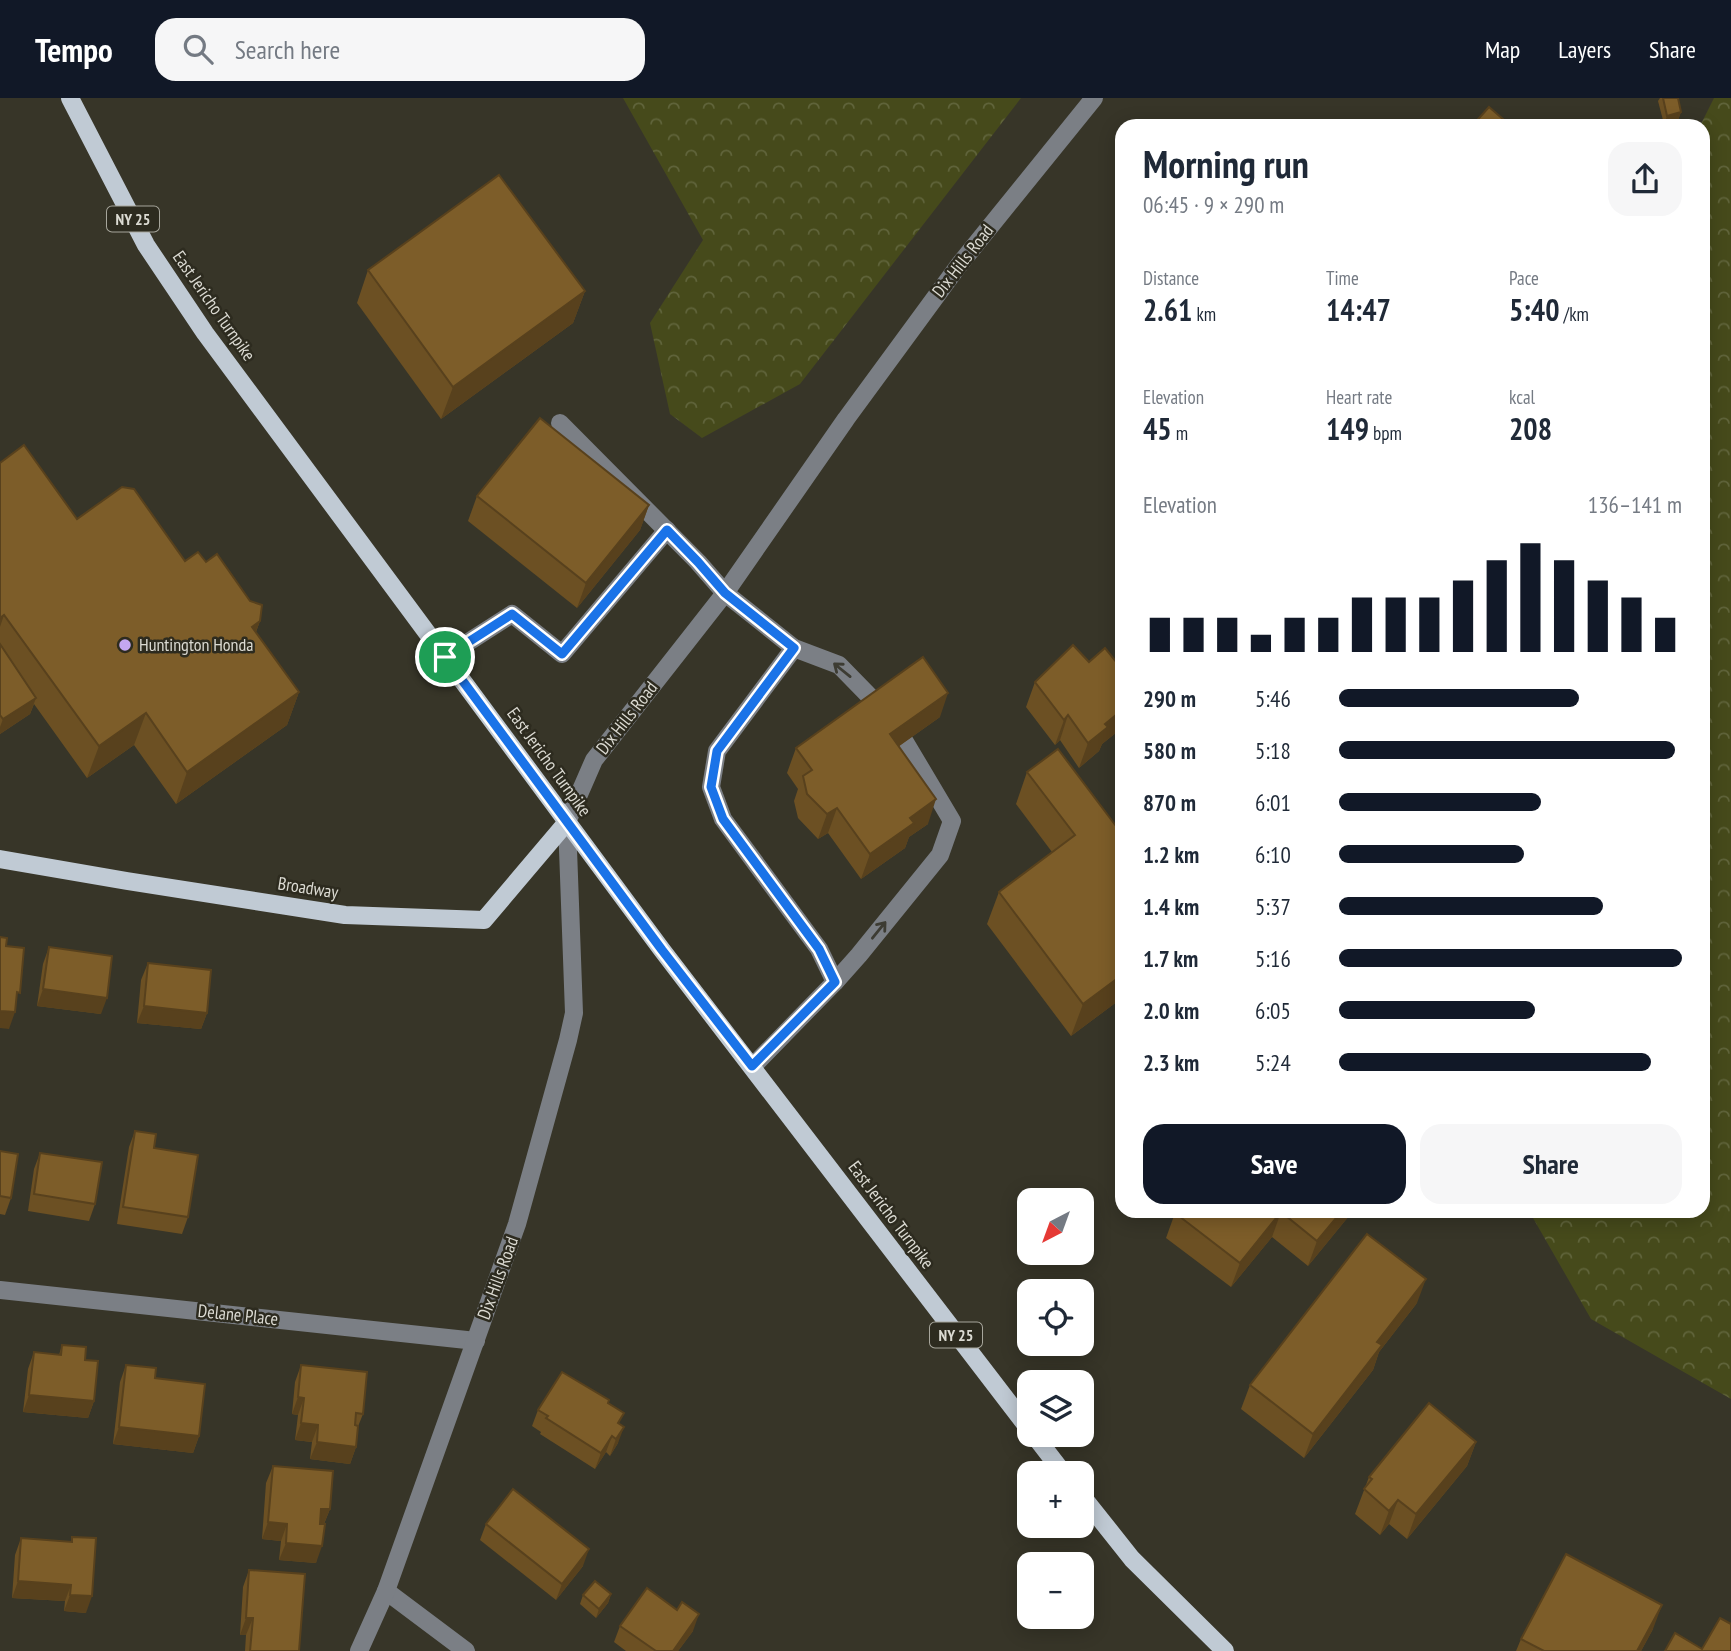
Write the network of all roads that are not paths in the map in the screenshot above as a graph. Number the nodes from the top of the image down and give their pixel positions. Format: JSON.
{"nodes":[{"id":1,"x":70,"y":98,"type":"edge"},
{"id":2,"x":1094,"y":98,"type":"edge"},
{"id":3,"x":559,"y":423,"type":"dead end"},
{"id":4,"x":667,"y":530,"type":"junction"},
{"id":5,"x":725,"y":593,"type":"junction"},
{"id":6,"x":794,"y":648,"type":"junction"},
{"id":7,"x":445,"y":657,"type":"junction"},
{"id":8,"x":880,"y":707,"type":"edge"},
{"id":9,"x":905,"y":742,"type":"edge"},
{"id":10,"x":567,"y":822,"type":"junction"},
{"id":11,"x":0,"y":859,"type":"edge"},
{"id":12,"x":835,"y":982,"type":"junction"},
{"id":13,"x":752,"y":1066,"type":"junction"},
{"id":14,"x":0,"y":1290,"type":"edge"},
{"id":15,"x":475,"y":1341,"type":"junction"},
{"id":16,"x":1017,"y":1414,"type":"edge"},
{"id":17,"x":1043,"y":1447,"type":"edge"},
{"id":18,"x":1054,"y":1461,"type":"edge"},
{"id":19,"x":1094,"y":1511,"type":"edge"},
{"id":20,"x":386,"y":1591,"type":"junction"},
{"id":21,"x":359,"y":1651,"type":"edge"},
{"id":22,"x":466,"y":1651,"type":"edge"},
{"id":23,"x":1225,"y":1651,"type":"edge"}],
"edges":[{"from":1,"to":7,"type":"main road","name":"East Jericho Turnpike","number":"NY 25"},
{"from":2,"to":5,"type":"street","name":"Dix Hills Road"},
{"from":3,"to":4,"type":"street"},
{"from":4,"to":5,"type":"street"},
{"from":4,"to":7,"type":"street"},
{"from":5,"to":6,"type":"street"},
{"from":5,"to":10,"type":"street","name":"Dix Hills Road"},
{"from":8,"to":6,"type":"street","one_way":true},
{"from":6,"to":12,"type":"street"},
{"from":7,"to":10,"type":"main road","name":"East Jericho Turnpike","number":"NY 25"},
{"from":12,"to":9,"type":"street","one_way":true},
{"from":10,"to":11,"type":"main road","name":"Broadway"},
{"from":10,"to":13,"type":"main road","name":"East Jericho Turnpike","number":"NY 25"},
{"from":10,"to":15,"type":"street","name":"Dix Hills Road"},
{"from":12,"to":13,"type":"street"},
{"from":13,"to":16,"type":"main road","name":"East Jericho Turnpike","number":"NY 25"},
{"from":14,"to":15,"type":"street","name":"Delane Place"},
{"from":15,"to":20,"type":"street","name":"Dix Hills Road"},
{"from":17,"to":18,"type":"main road"},
{"from":19,"to":23,"type":"main road"},
{"from":20,"to":21,"type":"street","name":"Dix Hills Road"},
{"from":20,"to":22,"type":"street"}]}
